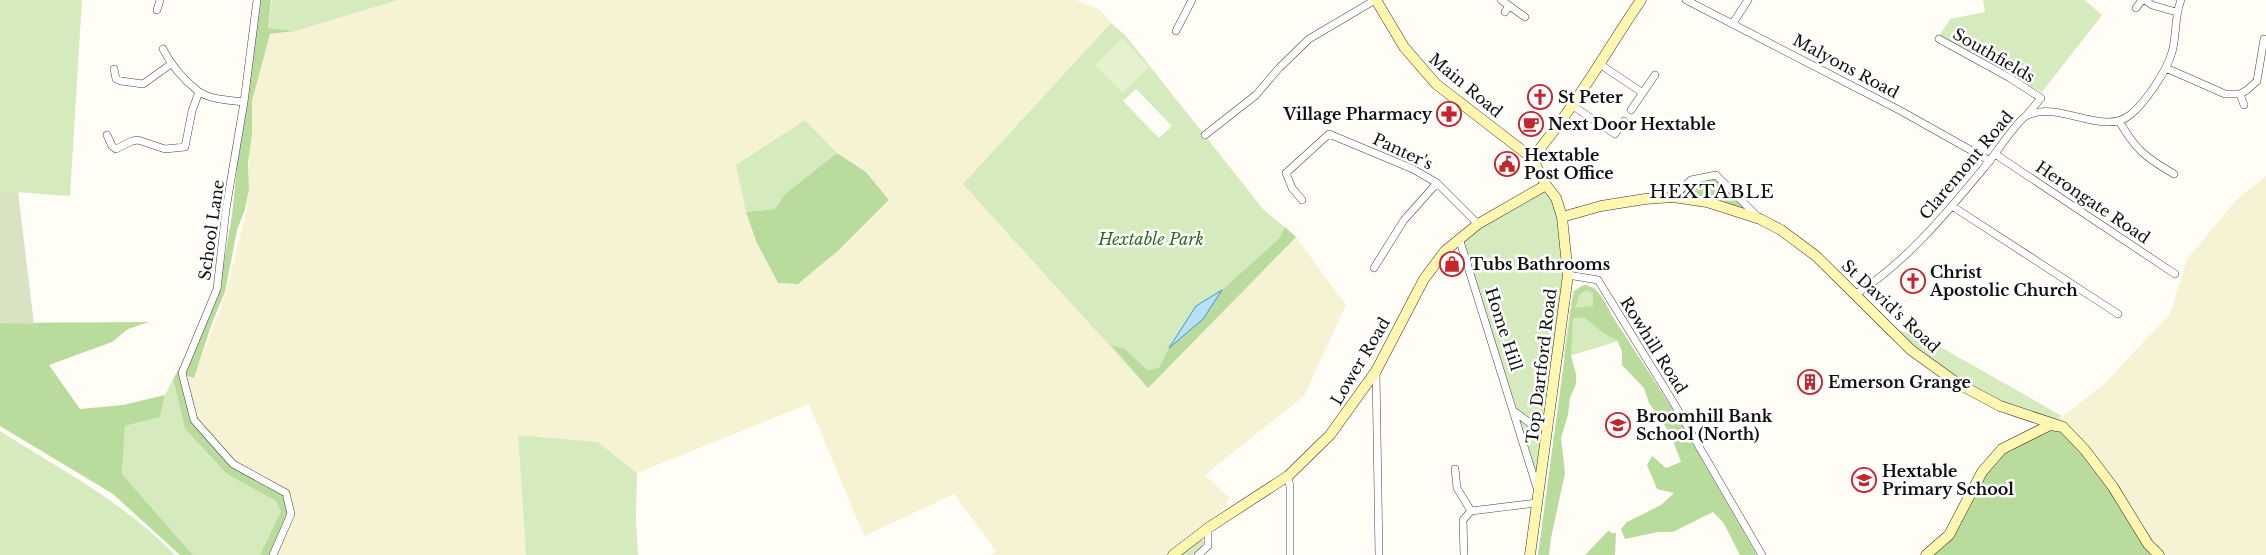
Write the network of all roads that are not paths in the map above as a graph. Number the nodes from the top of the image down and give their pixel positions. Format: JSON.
{"nodes":[{"id":1,"x":160,"y":0,"type":"edge"},
{"id":2,"x":257,"y":0,"type":"edge"},
{"id":3,"x":1192,"y":0,"type":"edge"},
{"id":4,"x":1375,"y":0,"type":"edge"},
{"id":5,"x":1501,"y":0,"type":"edge"},
{"id":6,"x":1641,"y":0,"type":"edge"},
{"id":7,"x":1686,"y":0,"type":"edge"},
{"id":8,"x":1748,"y":0,"type":"edge"},
{"id":9,"x":2143,"y":0,"type":"edge"},
{"id":10,"x":2181,"y":0,"type":"edge"},
{"id":11,"x":2136,"y":8,"type":"dead end"},
{"id":12,"x":157,"y":10,"type":"dead end"},
{"id":13,"x":2176,"y":12,"type":"junction"},
{"id":14,"x":1525,"y":16,"type":"dead end"},
{"id":15,"x":1734,"y":23,"type":"junction"},
{"id":16,"x":1176,"y":31,"type":"dead end"},
{"id":17,"x":1938,"y":39,"type":"dead end"},
{"id":18,"x":2264,"y":39,"type":"dead end"},
{"id":19,"x":163,"y":49,"type":"dead end"},
{"id":20,"x":2264,"y":50,"type":"edge"},
{"id":21,"x":171,"y":64,"type":"junction"},
{"id":22,"x":1601,"y":65,"type":"junction"},
{"id":23,"x":2166,"y":68,"type":"junction"},
{"id":24,"x":114,"y":69,"type":"dead end"},
{"id":25,"x":1655,"y":75,"type":"dead end"},
{"id":26,"x":199,"y":92,"type":"junction"},
{"id":27,"x":1642,"y":93,"type":"junction"},
{"id":28,"x":2240,"y":94,"type":"junction"},
{"id":29,"x":244,"y":102,"type":"junction"},
{"id":30,"x":1573,"y":106,"type":"junction"},
{"id":31,"x":2244,"y":106,"type":"dead end"},
{"id":32,"x":1632,"y":110,"type":"dead end"},
{"id":33,"x":2026,"y":116,"type":"junction"},
{"id":34,"x":1624,"y":120,"type":"dead end"},
{"id":35,"x":2119,"y":121,"type":"junction"},
{"id":36,"x":107,"y":135,"type":"dead end"},
{"id":37,"x":1205,"y":135,"type":"dead end"},
{"id":38,"x":1995,"y":154,"type":"junction"},
{"id":39,"x":1532,"y":158,"type":"junction"},
{"id":40,"x":1990,"y":161,"type":"junction"},
{"id":41,"x":2174,"y":174,"type":"dead end"},
{"id":42,"x":1437,"y":183,"type":"junction"},
{"id":43,"x":1546,"y":185,"type":"junction"},
{"id":44,"x":1673,"y":197,"type":"junction"},
{"id":45,"x":1302,"y":200,"type":"dead end"},
{"id":46,"x":1952,"y":206,"type":"junction"},
{"id":47,"x":1562,"y":217,"type":"junction"},
{"id":48,"x":1760,"y":220,"type":"junction"},
{"id":49,"x":1478,"y":224,"type":"junction"},
{"id":50,"x":1459,"y":238,"type":"junction"},
{"id":51,"x":1374,"y":268,"type":"dead end"},
{"id":52,"x":2175,"y":274,"type":"dead end"},
{"id":53,"x":1568,"y":275,"type":"junction"},
{"id":54,"x":1856,"y":294,"type":"junction"},
{"id":55,"x":2118,"y":314,"type":"dead end"},
{"id":56,"x":1376,"y":371,"type":"junction"},
{"id":57,"x":1515,"y":412,"type":"junction"},
{"id":58,"x":1548,"y":425,"type":"junction"},
{"id":59,"x":2063,"y":427,"type":"junction"},
{"id":60,"x":1455,"y":469,"type":"dead end"},
{"id":61,"x":1288,"y":476,"type":"junction"},
{"id":62,"x":1538,"y":498,"type":"junction"},
{"id":63,"x":1471,"y":511,"type":"junction"},
{"id":64,"x":1208,"y":528,"type":"junction"},
{"id":65,"x":273,"y":555,"type":"edge"},
{"id":66,"x":1174,"y":555,"type":"edge"},
{"id":67,"x":1198,"y":555,"type":"edge"},
{"id":68,"x":1290,"y":555,"type":"edge"},
{"id":69,"x":1379,"y":555,"type":"edge"},
{"id":70,"x":1464,"y":555,"type":"edge"},
{"id":71,"x":1530,"y":555,"type":"edge"},
{"id":72,"x":1762,"y":555,"type":"edge"},
{"id":73,"x":1926,"y":555,"type":"edge"},
{"id":74,"x":2159,"y":555,"type":"edge"}],
"edges":[{"from":1,"to":12,"type":"street"},
{"from":2,"to":29,"type":"street","name":"School Lane"},
{"from":3,"to":16,"type":"street"},
{"from":4,"to":37,"type":"street"},
{"from":4,"to":39,"type":"street","name":"Main Road"},
{"from":5,"to":14,"type":"street"},
{"from":6,"to":22,"type":"street"},
{"from":7,"to":15,"type":"street","name":"Malyons Road"},
{"from":8,"to":15,"type":"street"},
{"from":9,"to":11,"type":"street"},
{"from":9,"to":13,"type":"street"},
{"from":10,"to":13,"type":"street"},
{"from":13,"to":23,"type":"street"},
{"from":15,"to":40,"type":"street","name":"Malyons Road"},
{"from":17,"to":33,"type":"street","name":"Southfields"},
{"from":18,"to":20,"type":"street"},
{"from":19,"to":21,"type":"street"},
{"from":20,"to":28,"type":"street"},
{"from":21,"to":24,"type":"street"},
{"from":21,"to":26,"type":"street"},
{"from":22,"to":27,"type":"street"},
{"from":22,"to":30,"type":"street"},
{"from":23,"to":28,"type":"street"},
{"from":23,"to":35,"type":"street"},
{"from":25,"to":27,"type":"street"},
{"from":26,"to":29,"type":"street"},
{"from":26,"to":36,"type":"street"},
{"from":27,"to":32,"type":"street"},
{"from":28,"to":31,"type":"street"},
{"from":29,"to":65,"type":"street","name":"School Lane"},
{"from":30,"to":34,"type":"street"},
{"from":30,"to":39,"type":"street"},
{"from":33,"to":35,"type":"street","name":"Claremont Road"},
{"from":33,"to":38,"type":"street","name":"Claremont Road"},
{"from":35,"to":41,"type":"street"},
{"from":38,"to":40,"type":"street","name":"Claremont Road"},
{"from":38,"to":52,"type":"street","name":"Herongate Road"},
{"from":39,"to":43,"type":"street","name":"Main Road"},
{"from":40,"to":46,"type":"street","name":"Claremont Road"},
{"from":42,"to":45,"type":"street","name":"Panter's"},
{"from":42,"to":49,"type":"street","name":"Panter's"},
{"from":42,"to":51,"type":"street","name":"Panter's"},
{"from":43,"to":47,"type":"street","name":"Top Dartford Road"},
{"from":43,"to":49,"type":"street"},
{"from":44,"to":47,"type":"street","name":"St David's Road"},
{"from":44,"to":48,"type":"street","name":"St David's Road"},
{"from":44,"to":48,"type":"street","name":"St David's Road"},
{"from":46,"to":54,"type":"street","name":"Claremont Road"},
{"from":46,"to":55,"type":"street"},
{"from":47,"to":53,"type":"street","name":"Top Dartford Road"},
{"from":48,"to":54,"type":"street","name":"St David's Road"},
{"from":49,"to":50,"type":"street"},
{"from":50,"to":56,"type":"street","name":"Lower Road"},
{"from":50,"to":57,"type":"street","name":"Home Hill"},
{"from":53,"to":58,"type":"street","name":"Top Dartford Road"},
{"from":53,"to":72,"type":"street","name":"Rowhill Road"},
{"from":54,"to":59,"type":"street","name":"St David's Road"},
{"from":56,"to":61,"type":"street","name":"Lower Road"},
{"from":56,"to":69,"type":"street"},
{"from":57,"to":58,"type":"street"},
{"from":57,"to":62,"type":"street","name":"Home Hill"},
{"from":58,"to":62,"type":"street","name":"Top Dartford Road"},
{"from":59,"to":73,"type":"street"},
{"from":59,"to":74,"type":"street"},
{"from":60,"to":63,"type":"street"},
{"from":61,"to":64,"type":"street","name":"Lower Road"},
{"from":61,"to":68,"type":"street"},
{"from":62,"to":63,"type":"street"},
{"from":62,"to":71,"type":"street","name":"Top Dartford Road"},
{"from":63,"to":70,"type":"street"},
{"from":64,"to":66,"type":"street","name":"Lower Road"},
{"from":64,"to":67,"type":"street"}]}
